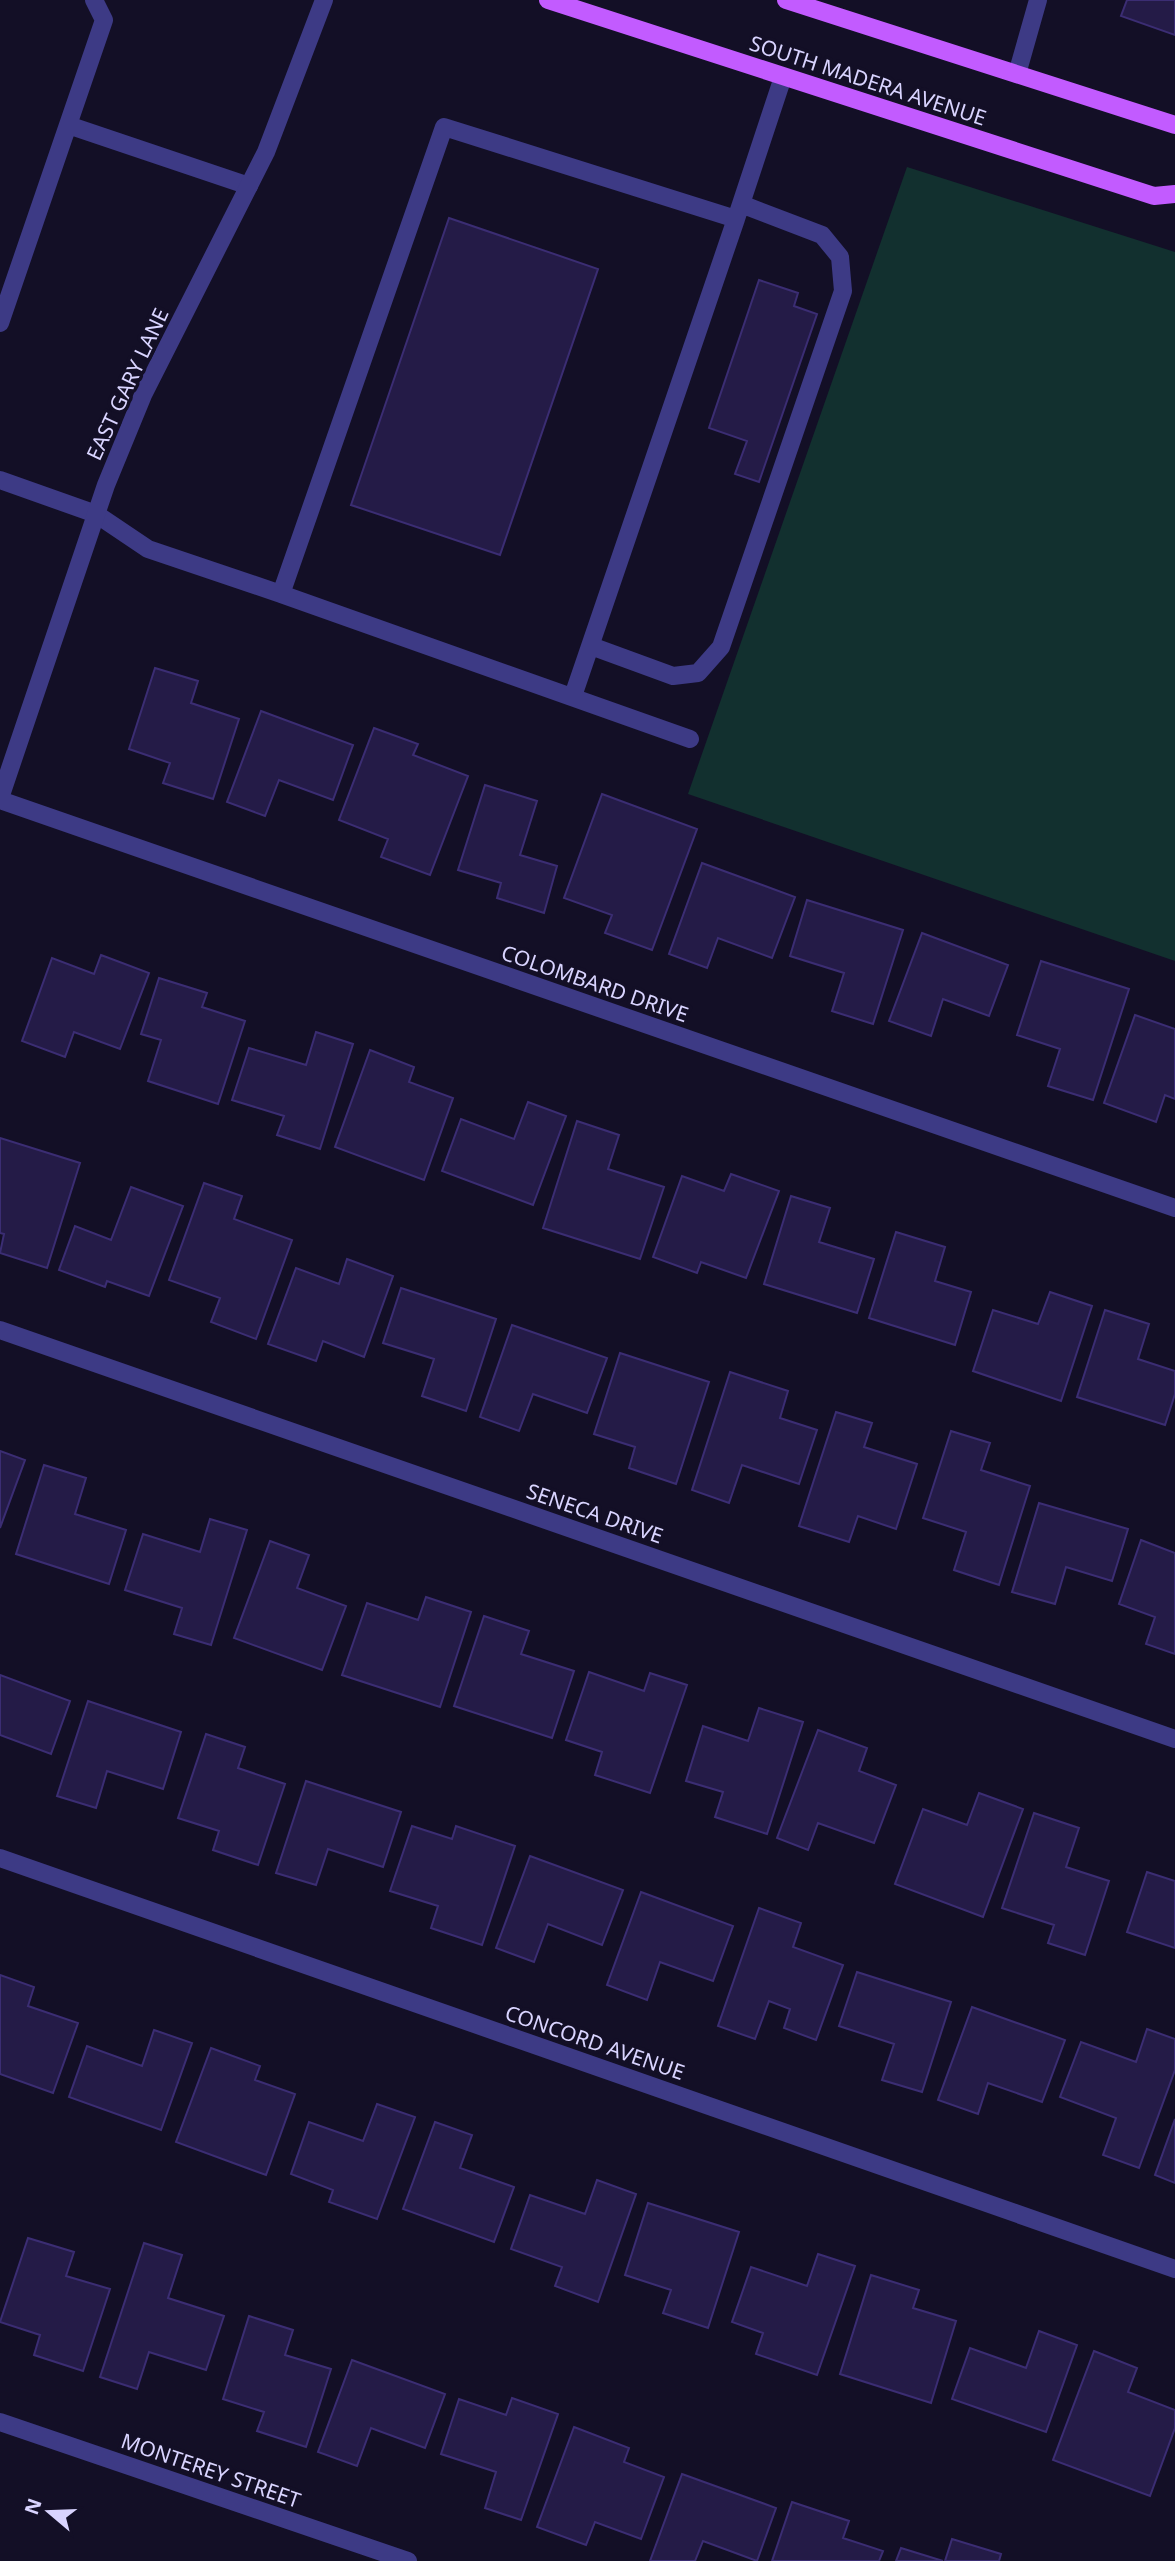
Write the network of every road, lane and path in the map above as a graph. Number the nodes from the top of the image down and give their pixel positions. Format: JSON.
{"nodes":[{"id":1,"x":94,"y":0,"type":"edge"},
{"id":2,"x":324,"y":0,"type":"edge"},
{"id":3,"x":548,"y":0,"type":"edge"},
{"id":4,"x":786,"y":0,"type":"edge"},
{"id":5,"x":1038,"y":0,"type":"edge"},
{"id":6,"x":1017,"y":74,"type":"junction"},
{"id":7,"x":783,"y":77,"type":"junction"},
{"id":8,"x":68,"y":125,"type":"junction"},
{"id":9,"x":1175,"y":125,"type":"edge"},
{"id":10,"x":249,"y":186,"type":"junction"},
{"id":11,"x":1175,"y":194,"type":"edge"},
{"id":12,"x":738,"y":211,"type":"junction"},
{"id":13,"x":0,"y":323,"type":"edge"},
{"id":14,"x":0,"y":480,"type":"edge"},
{"id":15,"x":96,"y":514,"type":"junction"},
{"id":16,"x":281,"y":594,"type":"junction"},
{"id":17,"x":591,"y":646,"type":"junction"},
{"id":18,"x":573,"y":696,"type":"junction"},
{"id":19,"x":690,"y":739,"type":"dead end"},
{"id":20,"x":0,"y":799,"type":"edge"},
{"id":21,"x":1175,"y":1208,"type":"edge"},
{"id":22,"x":0,"y":1329,"type":"edge"},
{"id":23,"x":1175,"y":1739,"type":"edge"},
{"id":24,"x":0,"y":1858,"type":"edge"},
{"id":25,"x":1175,"y":2269,"type":"edge"},
{"id":26,"x":0,"y":2422,"type":"edge"},
{"id":27,"x":408,"y":2561,"type":"edge"}],
"edges":[{"from":1,"to":8,"type":"street"},
{"from":2,"to":10,"type":"street","name":"EAST GARY LANE"},
{"from":3,"to":7,"type":"main road","name":"SOUTH MADERA AVENUE"},
{"from":4,"to":6,"type":"main road"},
{"from":5,"to":6,"type":"street"},
{"from":6,"to":9,"type":"main road"},
{"from":7,"to":11,"type":"main road","name":"SOUTH MADERA AVENUE"},
{"from":7,"to":12,"type":"street"},
{"from":8,"to":10,"type":"street"},
{"from":8,"to":13,"type":"street"},
{"from":10,"to":15,"type":"street","name":"EAST GARY LANE"},
{"from":12,"to":16,"type":"street"},
{"from":12,"to":17,"type":"street"},
{"from":12,"to":17,"type":"street"},
{"from":14,"to":15,"type":"street"},
{"from":15,"to":16,"type":"street"},
{"from":15,"to":20,"type":"street","name":"EAST GARY LANE"},
{"from":16,"to":18,"type":"street"},
{"from":17,"to":18,"type":"street"},
{"from":18,"to":19,"type":"street"},
{"from":20,"to":21,"type":"street","name":"COLOMBARD DRIVE"},
{"from":22,"to":23,"type":"street","name":"SENECA DRIVE"},
{"from":24,"to":25,"type":"street","name":"CONCORD AVENUE"},
{"from":26,"to":27,"type":"street","name":"MONTEREY STREET"}]}
